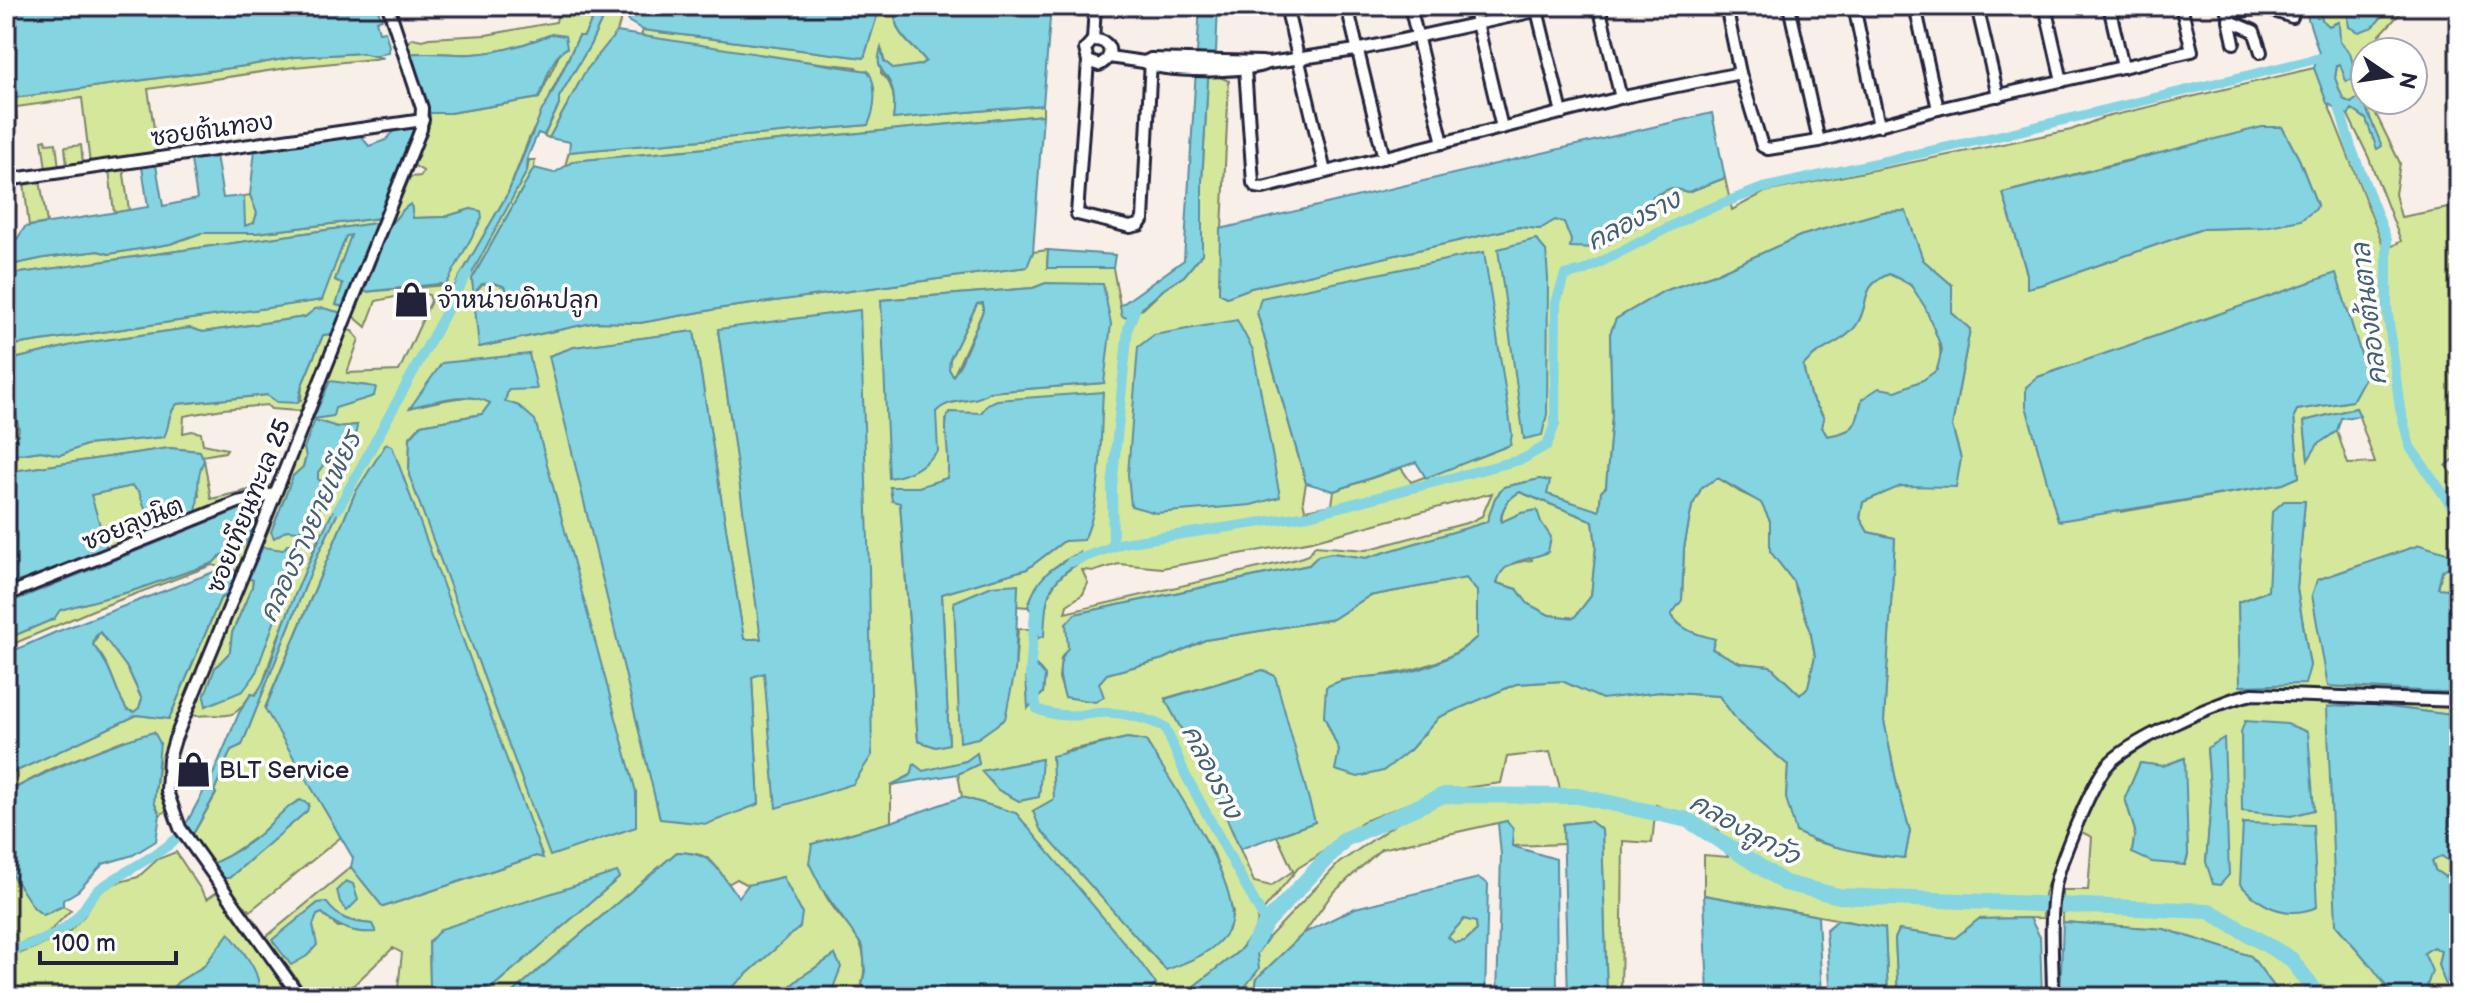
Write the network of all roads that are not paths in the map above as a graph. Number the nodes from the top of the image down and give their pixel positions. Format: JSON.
{"nodes":[{"id":1,"x":388,"y":6,"type":"edge"},
{"id":2,"x":1095,"y":6,"type":"edge"},
{"id":3,"x":1286,"y":6,"type":"edge"},
{"id":4,"x":1347,"y":6,"type":"edge"},
{"id":5,"x":1410,"y":6,"type":"edge"},
{"id":6,"x":1473,"y":6,"type":"edge"},
{"id":7,"x":1558,"y":6,"type":"edge"},
{"id":8,"x":1599,"y":6,"type":"edge"},
{"id":9,"x":1726,"y":6,"type":"edge"},
{"id":10,"x":1789,"y":6,"type":"edge"},
{"id":11,"x":1854,"y":6,"type":"edge"},
{"id":12,"x":1915,"y":6,"type":"edge"},
{"id":13,"x":1977,"y":6,"type":"edge"},
{"id":14,"x":2045,"y":6,"type":"edge"},
{"id":15,"x":2109,"y":6,"type":"edge"},
{"id":16,"x":2181,"y":6,"type":"edge"},
{"id":17,"x":1536,"y":8,"type":"edge"},
{"id":18,"x":2227,"y":13,"type":"edge"},
{"id":19,"x":2292,"y":17,"type":"dead end"},
{"id":20,"x":1476,"y":23,"type":"junction"},
{"id":21,"x":1417,"y":36,"type":"junction"},
{"id":22,"x":1093,"y":40,"type":"junction"},
{"id":23,"x":2234,"y":43,"type":"dead end"},
{"id":24,"x":1356,"y":50,"type":"junction"},
{"id":25,"x":2261,"y":52,"type":"dead end"},
{"id":26,"x":1109,"y":57,"type":"junction"},
{"id":27,"x":1296,"y":59,"type":"junction"},
{"id":28,"x":1088,"y":61,"type":"junction"},
{"id":29,"x":1149,"y":62,"type":"junction"},
{"id":30,"x":1268,"y":63,"type":"junction"},
{"id":31,"x":1214,"y":65,"type":"junction"},
{"id":32,"x":2123,"y":67,"type":"junction"},
{"id":33,"x":1245,"y":68,"type":"junction"},
{"id":34,"x":1740,"y":73,"type":"junction"},
{"id":35,"x":2062,"y":81,"type":"junction"},
{"id":36,"x":1998,"y":96,"type":"junction"},
{"id":37,"x":1624,"y":97,"type":"junction"},
{"id":38,"x":1938,"y":109,"type":"junction"},
{"id":39,"x":1562,"y":113,"type":"junction"},
{"id":40,"x":423,"y":120,"type":"junction"},
{"id":41,"x":1879,"y":126,"type":"junction"},
{"id":42,"x":1502,"y":128,"type":"junction"},
{"id":43,"x":1819,"y":141,"type":"junction"},
{"id":44,"x":1443,"y":143,"type":"junction"},
{"id":45,"x":1384,"y":158,"type":"junction"},
{"id":46,"x":1325,"y":172,"type":"junction"},
{"id":47,"x":6,"y":180,"type":"edge"},
{"id":48,"x":275,"y":494,"type":"junction"},
{"id":49,"x":6,"y":595,"type":"edge"},
{"id":50,"x":2459,"y":701,"type":"edge"},
{"id":51,"x":300,"y":997,"type":"edge"},
{"id":52,"x":2053,"y":997,"type":"edge"}],
"edges":[{"from":1,"to":40,"type":"street"},
{"from":2,"to":22,"type":"street"},
{"from":3,"to":27,"type":"street"},
{"from":4,"to":24,"type":"street"},
{"from":5,"to":21,"type":"street"},
{"from":6,"to":20,"type":"street"},
{"from":7,"to":17,"type":"street"},
{"from":8,"to":37,"type":"street"},
{"from":9,"to":34,"type":"street"},
{"from":10,"to":43,"type":"street"},
{"from":11,"to":41,"type":"street"},
{"from":12,"to":38,"type":"street"},
{"from":13,"to":36,"type":"street"},
{"from":14,"to":35,"type":"street"},
{"from":15,"to":32,"type":"street"},
{"from":16,"to":32,"type":"street"},
{"from":17,"to":20,"type":"street"},
{"from":17,"to":39,"type":"street"},
{"from":18,"to":19,"type":"street"},
{"from":18,"to":23,"type":"street"},
{"from":18,"to":25,"type":"street"},
{"from":20,"to":21,"type":"street"},
{"from":20,"to":42,"type":"street"},
{"from":21,"to":24,"type":"street"},
{"from":21,"to":44,"type":"street"},
{"from":22,"to":26,"type":"street"},
{"from":22,"to":28,"type":"street"},
{"from":24,"to":27,"type":"street"},
{"from":24,"to":45,"type":"street"},
{"from":26,"to":28,"type":"street"},
{"from":26,"to":29,"type":"street"},
{"from":27,"to":30,"type":"street"},
{"from":27,"to":46,"type":"street"},
{"from":28,"to":29,"type":"street"},
{"from":29,"to":31,"type":"street"},
{"from":30,"to":31,"type":"street"},
{"from":30,"to":33,"type":"street"},
{"from":31,"to":33,"type":"street"},
{"from":32,"to":35,"type":"street"},
{"from":33,"to":46,"type":"street"},
{"from":34,"to":37,"type":"street"},
{"from":34,"to":43,"type":"street"},
{"from":35,"to":36,"type":"street"},
{"from":36,"to":38,"type":"street"},
{"from":37,"to":39,"type":"street"},
{"from":38,"to":41,"type":"street"},
{"from":39,"to":42,"type":"street"},
{"from":40,"to":47,"type":"street","name":"ซอยต้นทอง"},
{"from":40,"to":48,"type":"street","name":"ซอยเทียนทะเล 25"},
{"from":41,"to":43,"type":"street"},
{"from":42,"to":44,"type":"street"},
{"from":44,"to":45,"type":"street"},
{"from":45,"to":46,"type":"street"},
{"from":48,"to":49,"type":"street","name":"ซอยลุงนิต"},
{"from":48,"to":51,"type":"street","name":"ซอยเทียนทะเล 25"},
{"from":50,"to":52,"type":"street"}]}
